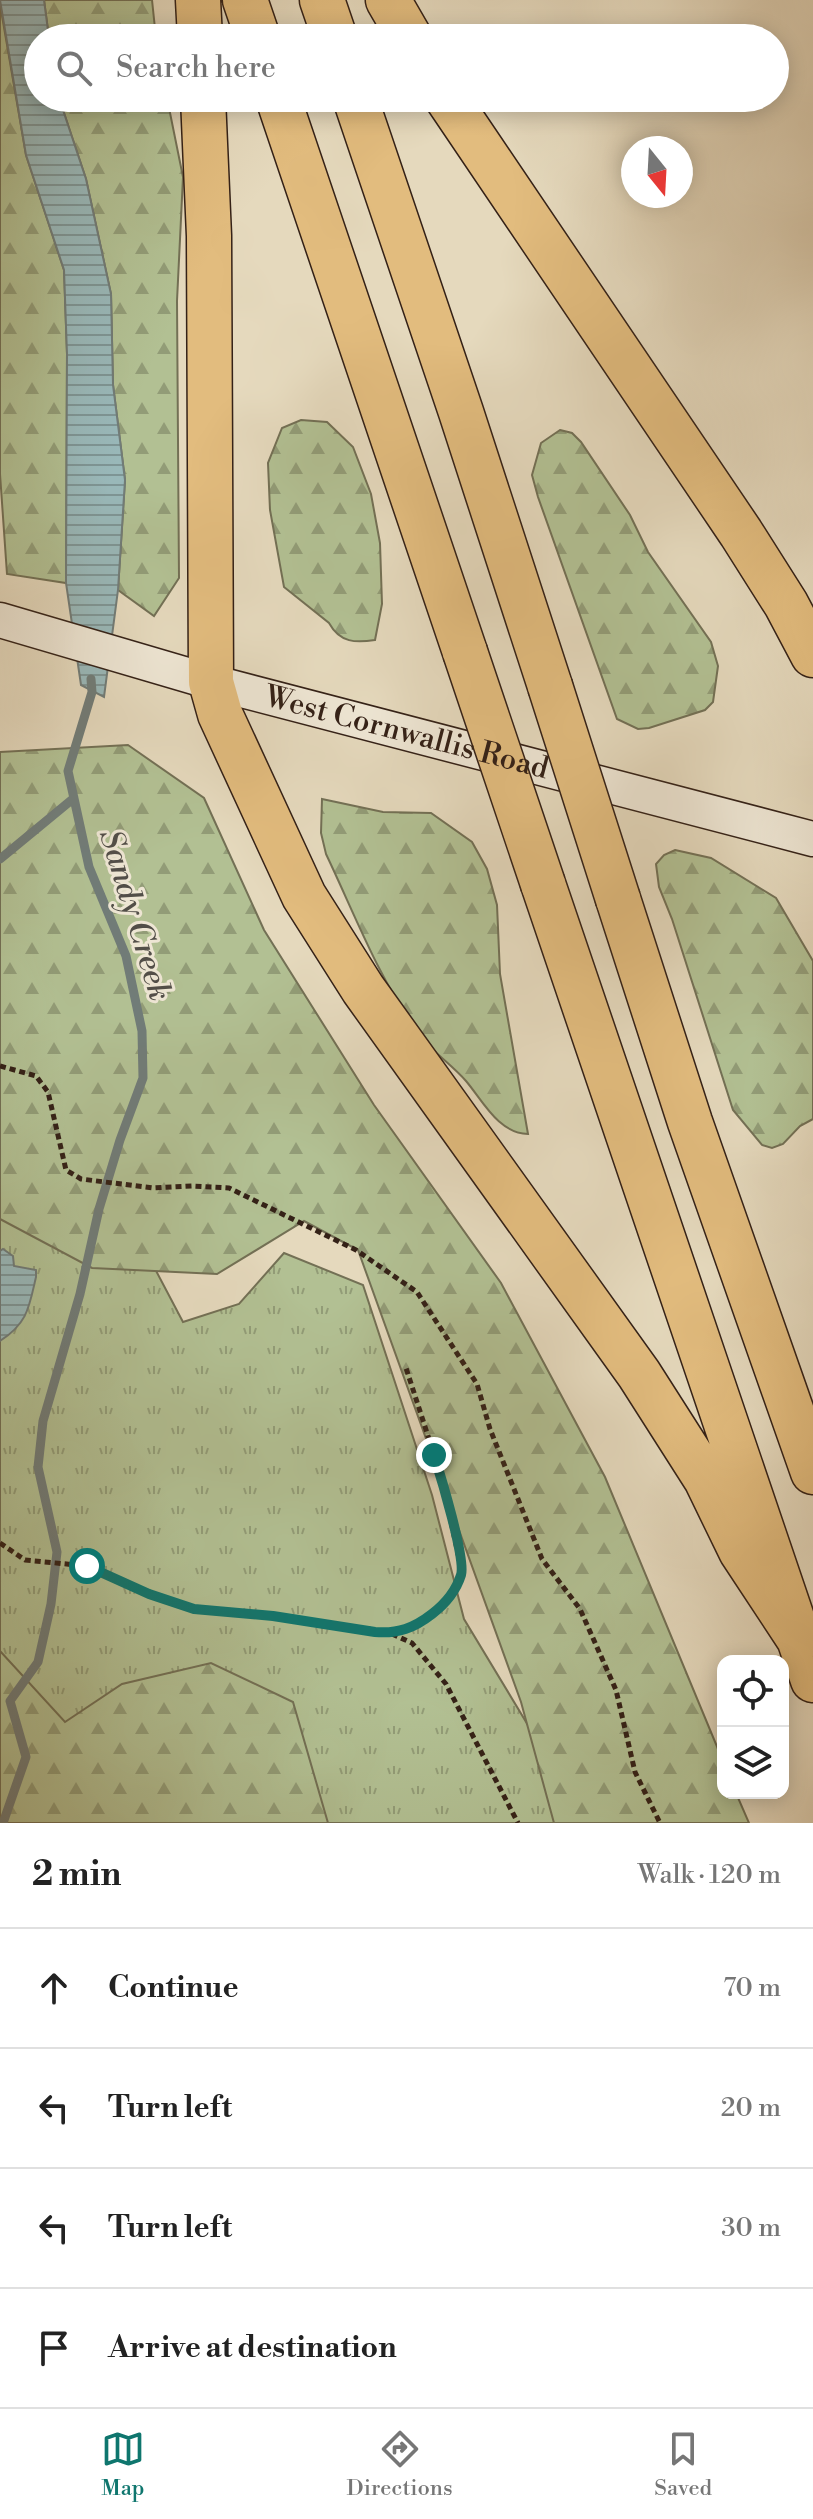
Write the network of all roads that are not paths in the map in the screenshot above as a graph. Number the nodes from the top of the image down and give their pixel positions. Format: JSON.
{"nodes":[{"id":1,"x":198,"y":0,"type":"edge"},
{"id":2,"x":245,"y":0,"type":"edge"},
{"id":3,"x":322,"y":0,"type":"edge"},
{"id":4,"x":388,"y":0,"type":"edge"},
{"id":5,"x":199,"y":24,"type":"edge"},
{"id":6,"x":253,"y":24,"type":"edge"},
{"id":7,"x":330,"y":24,"type":"edge"},
{"id":8,"x":402,"y":24,"type":"edge"},
{"id":9,"x":204,"y":112,"type":"edge"},
{"id":10,"x":283,"y":112,"type":"edge"},
{"id":11,"x":360,"y":112,"type":"edge"},
{"id":12,"x":456,"y":112,"type":"edge"},
{"id":13,"x":2,"y":620,"type":"edge"},
{"id":14,"x":813,"y":655,"type":"edge"},
{"id":15,"x":211,"y":682,"type":"junction"},
{"id":16,"x":813,"y":839,"type":"edge"},
{"id":17,"x":813,"y":1472,"type":"edge"},
{"id":18,"x":799,"y":1639,"type":"junction"},
{"id":19,"x":813,"y":1680,"type":"edge"}],
"edges":[{"from":1,"to":5,"type":"highway"},
{"from":2,"to":6,"type":"highway"},
{"from":3,"to":7,"type":"highway"},
{"from":4,"to":8,"type":"highway"},
{"from":9,"to":15,"type":"highway"},
{"from":10,"to":18,"type":"highway","bridge":true},
{"from":11,"to":17,"type":"highway","bridge":true},
{"from":12,"to":14,"type":"highway"},
{"from":13,"to":15,"type":"street","name":"West Cornwallis Road"},
{"from":15,"to":16,"type":"street","name":"West Cornwallis Road"},
{"from":15,"to":18,"type":"highway"},
{"from":18,"to":19,"type":"highway"}]}
